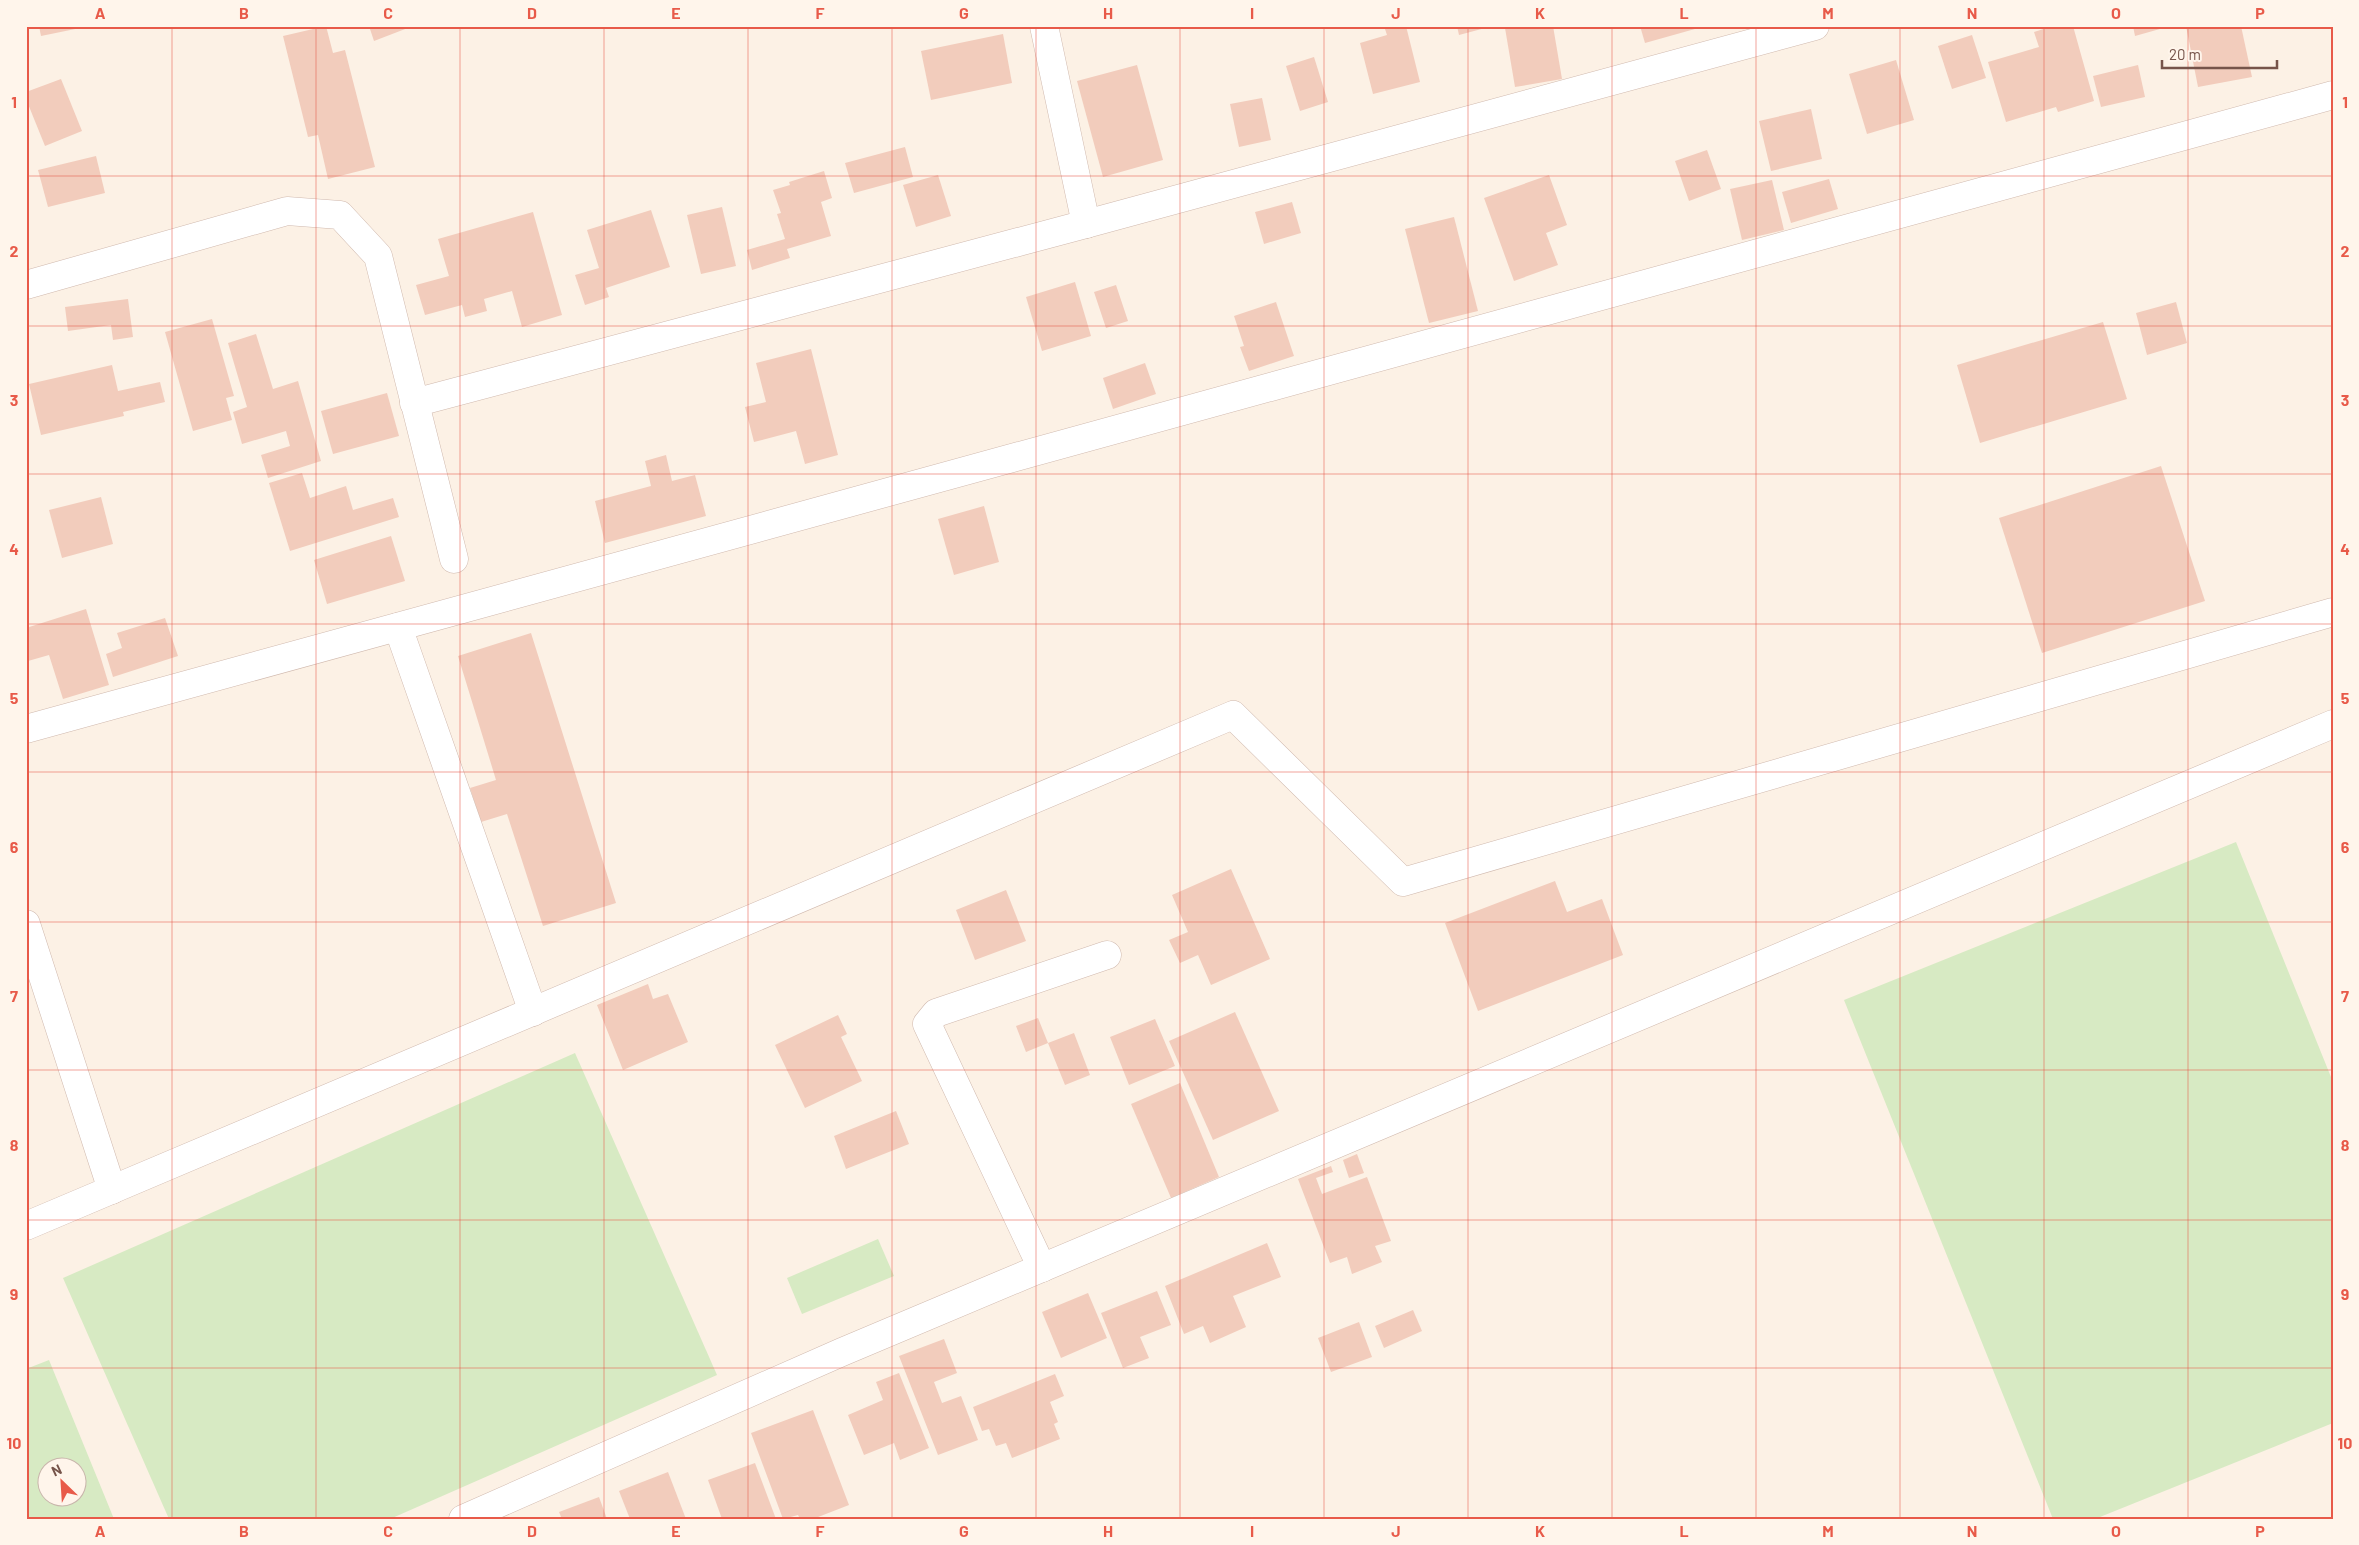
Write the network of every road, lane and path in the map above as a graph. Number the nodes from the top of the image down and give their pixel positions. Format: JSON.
{"nodes":[{"id":1,"x":1044,"y":26,"type":"edge"},
{"id":2,"x":1815,"y":26,"type":"edge"},
{"id":3,"x":2333,"y":95,"type":"edge"},
{"id":4,"x":1086,"y":224,"type":"junction"},
{"id":5,"x":26,"y":285,"type":"edge"},
{"id":6,"x":414,"y":403,"type":"junction"},
{"id":7,"x":454,"y":559,"type":"dead end"},
{"id":8,"x":2333,"y":612,"type":"edge"},
{"id":9,"x":398,"y":627,"type":"junction"},
{"id":10,"x":2333,"y":724,"type":"edge"},
{"id":11,"x":26,"y":729,"type":"edge"},
{"id":12,"x":26,"y":924,"type":"edge"},
{"id":13,"x":1107,"y":955,"type":"dead end"},
{"id":14,"x":533,"y":1012,"type":"junction"},
{"id":15,"x":112,"y":1190,"type":"junction"},
{"id":16,"x":26,"y":1226,"type":"edge"},
{"id":17,"x":1042,"y":1268,"type":"junction"},
{"id":18,"x":463,"y":1519,"type":"edge"}],
"edges":[{"from":1,"to":4,"type":"street"},
{"from":2,"to":4,"type":"street"},
{"from":3,"to":9,"type":"street"},
{"from":4,"to":6,"type":"street"},
{"from":5,"to":6,"type":"street"},
{"from":6,"to":7,"type":"street"},
{"from":8,"to":14,"type":"street"},
{"from":9,"to":11,"type":"street"},
{"from":9,"to":14,"type":"street"},
{"from":10,"to":17,"type":"street"},
{"from":12,"to":15,"type":"street"},
{"from":13,"to":17,"type":"street"},
{"from":14,"to":15,"type":"street"},
{"from":15,"to":16,"type":"street"},
{"from":17,"to":18,"type":"street"}]}
